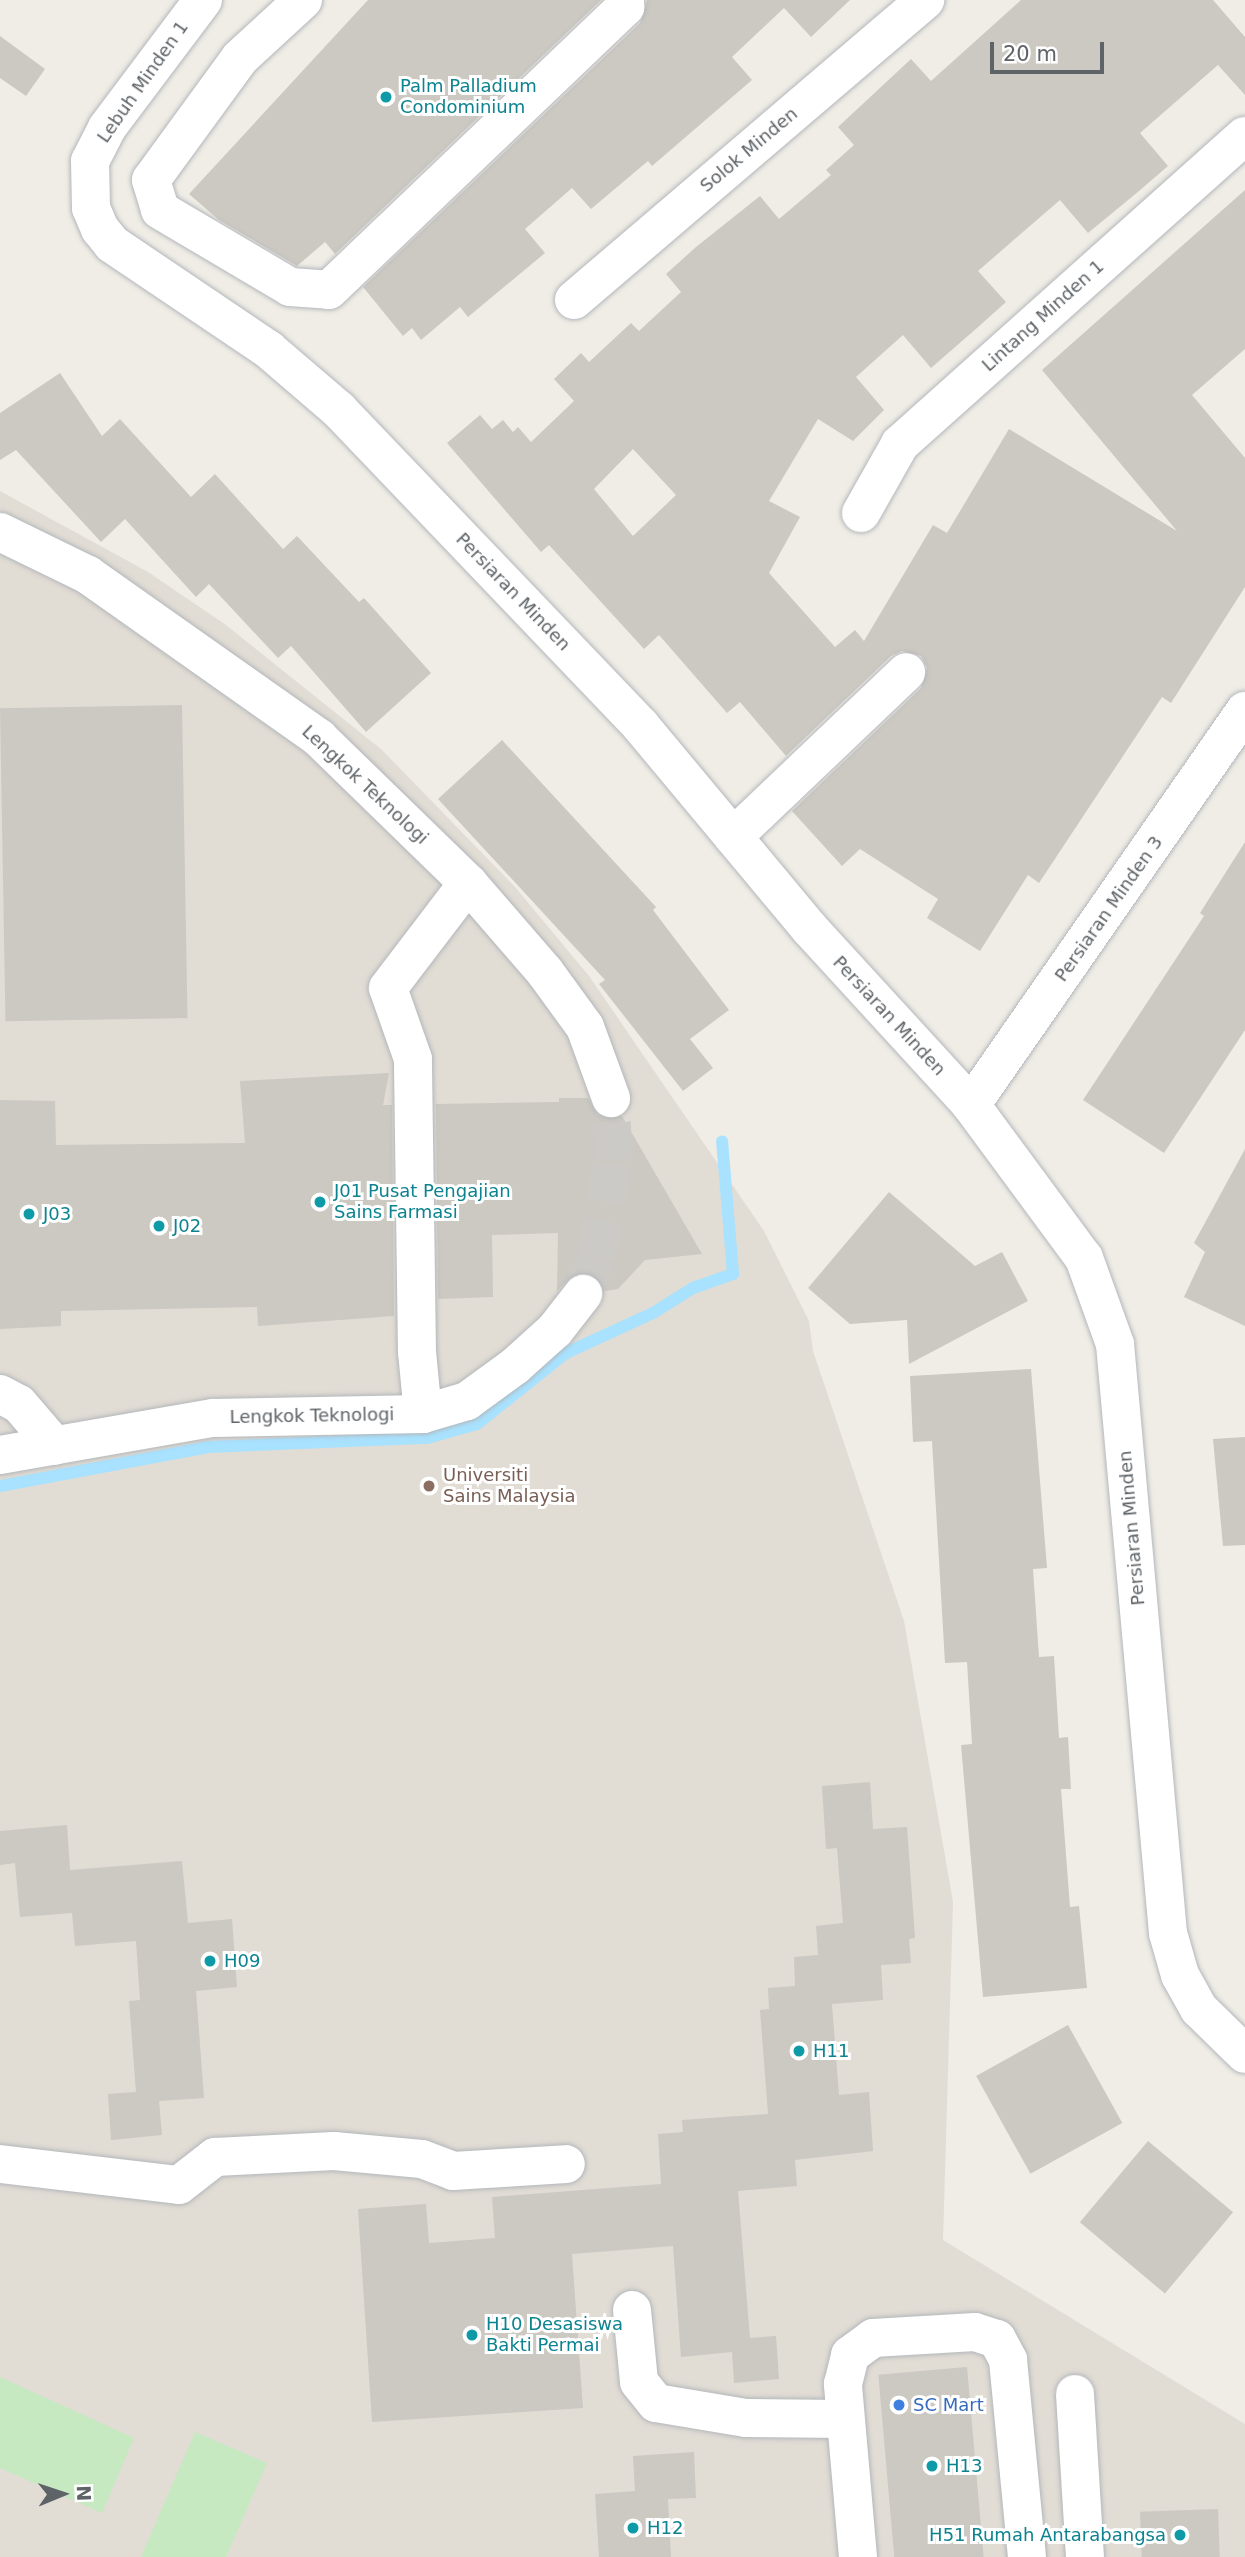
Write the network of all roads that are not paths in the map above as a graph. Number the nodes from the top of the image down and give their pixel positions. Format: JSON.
{"nodes":[{"id":1,"x":203,"y":0,"type":"edge"},
{"id":2,"x":303,"y":0,"type":"edge"},
{"id":3,"x":625,"y":0,"type":"edge"},
{"id":4,"x":925,"y":0,"type":"edge"},
{"id":5,"x":1245,"y":136,"type":"edge"},
{"id":6,"x":91,"y":208,"type":"joint"},
{"id":7,"x":574,"y":300,"type":"dead end"},
{"id":8,"x":861,"y":513,"type":"dead end"},
{"id":9,"x":0,"y":532,"type":"edge"},
{"id":10,"x":905,"y":672,"type":"dead end"},
{"id":11,"x":1245,"y":711,"type":"edge"},
{"id":12,"x":733,"y":837,"type":"junction"},
{"id":13,"x":468,"y":883,"type":"junction"},
{"id":14,"x":611,"y":1098,"type":"tunnel mouth"},
{"id":15,"x":971,"y":1105,"type":"junction"},
{"id":16,"x":583,"y":1294,"type":"tunnel mouth"},
{"id":17,"x":0,"y":1394,"type":"edge"},
{"id":18,"x":423,"y":1414,"type":"junction"},
{"id":19,"x":55,"y":1446,"type":"junction"},
{"id":20,"x":0,"y":1455,"type":"edge"},
{"id":21,"x":1245,"y":2054,"type":"edge"},
{"id":22,"x":0,"y":2164,"type":"edge"},
{"id":23,"x":566,"y":2164,"type":"dead end"},
{"id":24,"x":632,"y":2310,"type":"dead end"},
{"id":25,"x":1075,"y":2394,"type":"dead end"},
{"id":26,"x":845,"y":2419,"type":"junction"},
{"id":27,"x":858,"y":2557,"type":"edge"},
{"id":28,"x":1027,"y":2557,"type":"edge"},
{"id":29,"x":1084,"y":2557,"type":"edge"}],
"edges":[{"from":1,"to":6,"type":"street","name":"Lebuh Minden 1"},
{"from":2,"to":3,"type":"street"},
{"from":4,"to":7,"type":"street","name":"Solok Minden"},
{"from":5,"to":8,"type":"street","name":"Lintang Minden 1"},
{"from":6,"to":12,"type":"street","name":"Persiaran Minden"},
{"from":9,"to":13,"type":"street","name":"Lengkok Teknologi"},
{"from":10,"to":12,"type":"street"},
{"from":11,"to":15,"type":"street","name":"Persiaran Minden 3"},
{"from":12,"to":15,"type":"street","name":"Persiaran Minden"},
{"from":13,"to":14,"type":"street","name":"Lengkok Teknologi"},
{"from":13,"to":18,"type":"street"},
{"from":15,"to":21,"type":"street","name":"Persiaran Minden"},
{"from":16,"to":18,"type":"street","name":"Lengkok Teknologi"},
{"from":17,"to":19,"type":"street"},
{"from":18,"to":19,"type":"street","name":"Lengkok Teknologi"},
{"from":19,"to":20,"type":"street","name":"Lengkok Teknologi"},
{"from":22,"to":23,"type":"street"},
{"from":24,"to":26,"type":"street"},
{"from":25,"to":29,"type":"street"},
{"from":26,"to":27,"type":"street"},
{"from":26,"to":28,"type":"street"}]}
